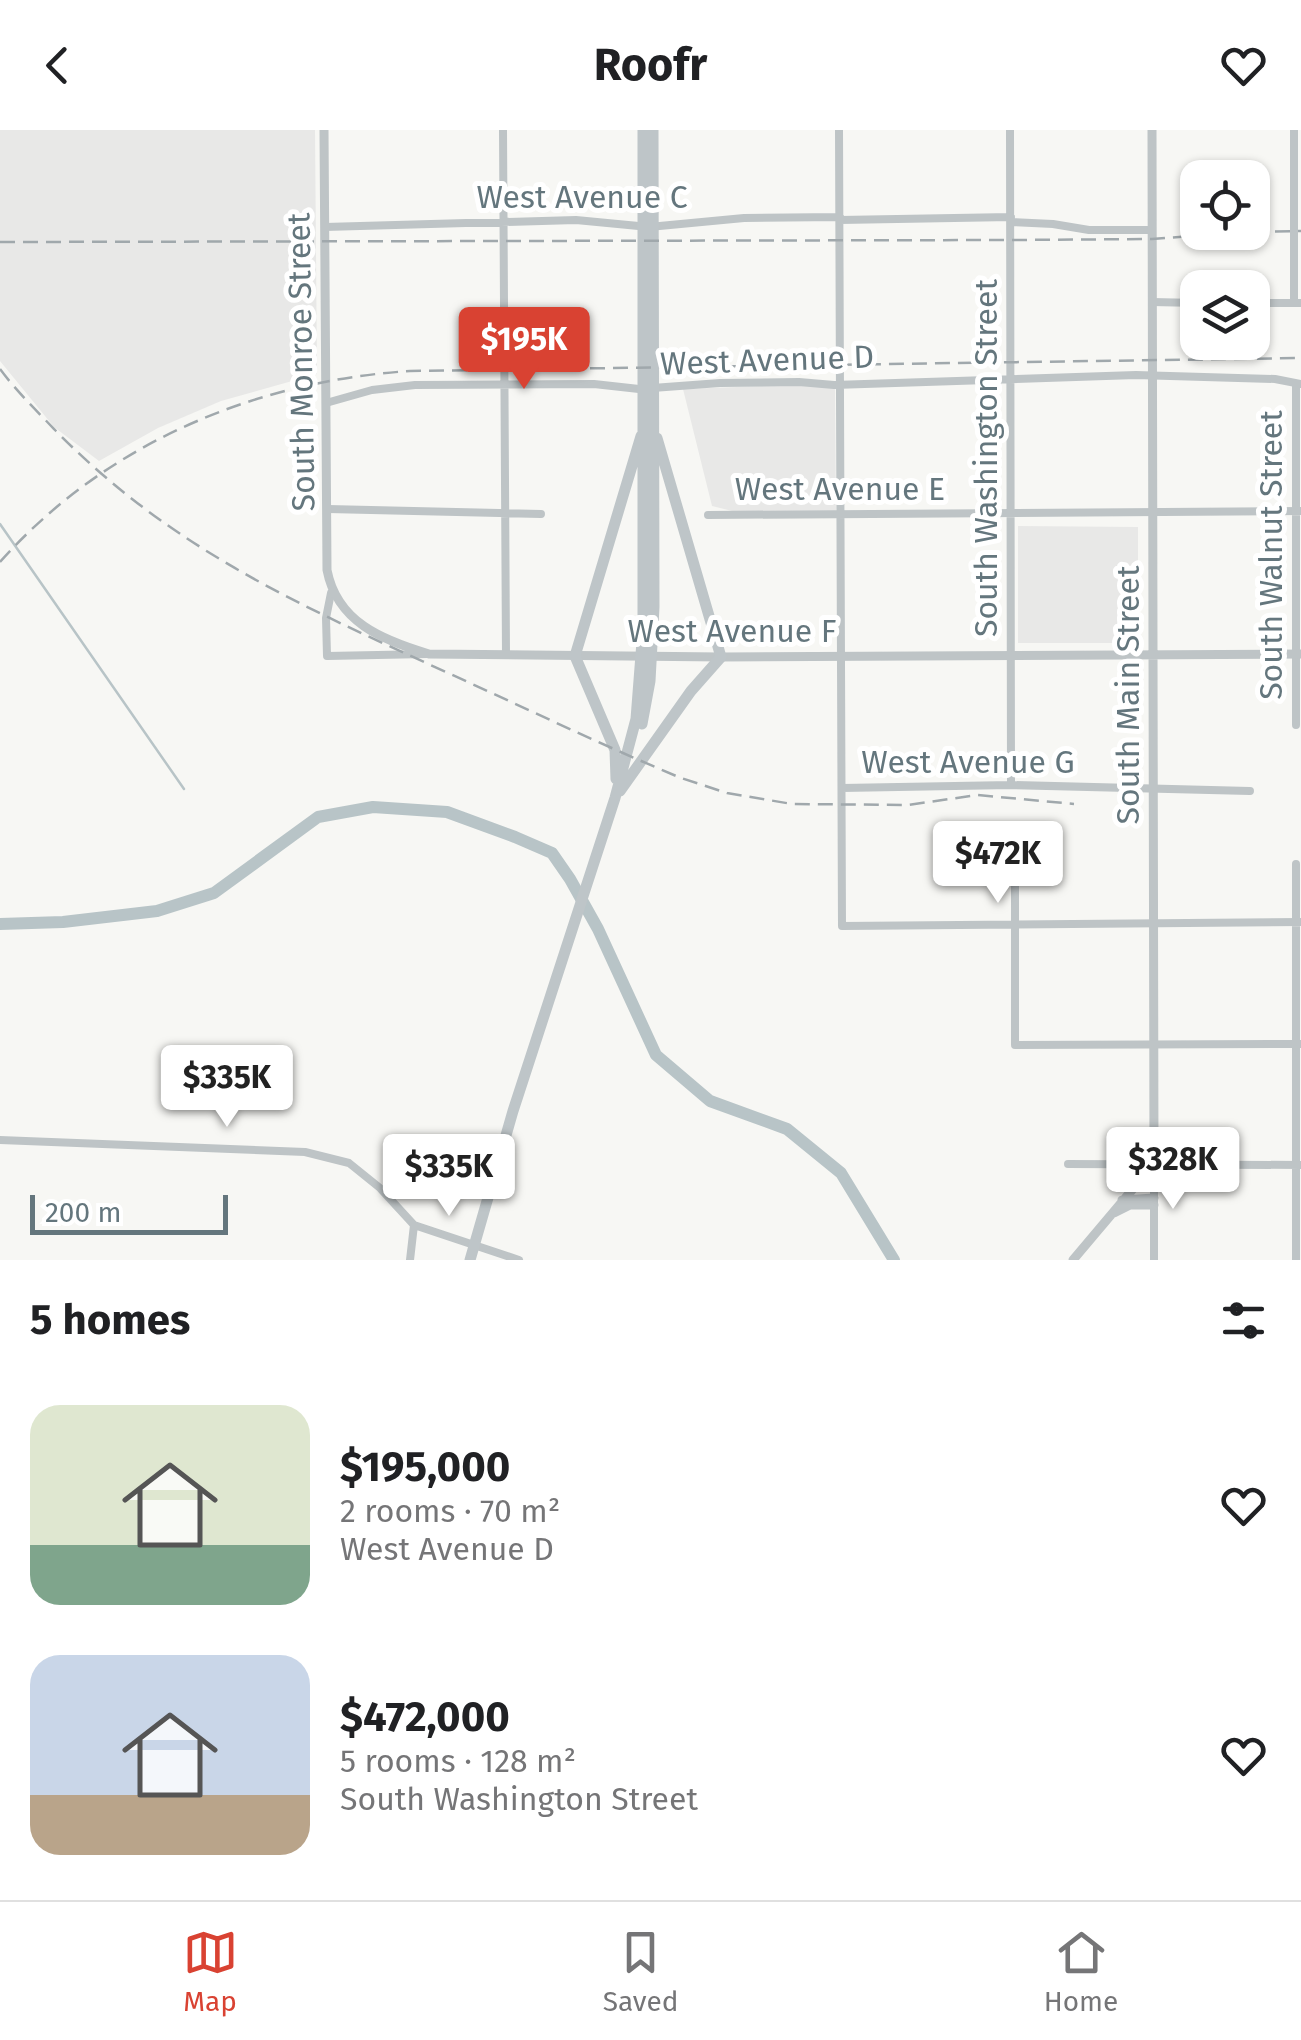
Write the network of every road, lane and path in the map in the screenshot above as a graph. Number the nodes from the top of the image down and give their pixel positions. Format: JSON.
{"nodes":[{"id":1,"x":324,"y":130,"type":"edge"},
{"id":2,"x":504,"y":130,"type":"edge"},
{"id":3,"x":643,"y":130,"type":"edge"},
{"id":4,"x":653,"y":130,"type":"edge"},
{"id":5,"x":839,"y":130,"type":"edge"},
{"id":6,"x":1010,"y":130,"type":"edge"},
{"id":7,"x":1152,"y":130,"type":"edge"},
{"id":8,"x":1294,"y":130,"type":"edge"},
{"id":9,"x":648,"y":202,"type":"junction"},
{"id":10,"x":840,"y":219,"type":"junction"},
{"id":11,"x":1011,"y":220,"type":"junction"},
{"id":12,"x":504,"y":221,"type":"junction"},
{"id":13,"x":325,"y":227,"type":"junction"},
{"id":14,"x":1152,"y":230,"type":"junction"},
{"id":15,"x":1152,"y":302,"type":"junction"},
{"id":16,"x":1180,"y":302,"type":"edge"},
{"id":17,"x":1298,"y":302,"type":"edge"},
{"id":18,"x":1270,"y":303,"type":"edge"},
{"id":19,"x":1152,"y":376,"type":"junction"},
{"id":20,"x":1012,"y":378,"type":"junction"},
{"id":21,"x":505,"y":383,"type":"junction"},
{"id":22,"x":840,"y":384,"type":"junction"},
{"id":23,"x":1299,"y":384,"type":"edge"},
{"id":24,"x":326,"y":403,"type":"junction"},
{"id":25,"x":648,"y":417,"type":"junction"},
{"id":26,"x":328,"y":509,"type":"junction"},
{"id":27,"x":1152,"y":511,"type":"junction"},
{"id":28,"x":1298,"y":511,"type":"edge"},
{"id":29,"x":1011,"y":512,"type":"junction"},
{"id":30,"x":504,"y":513,"type":"junction"},
{"id":31,"x":541,"y":514,"type":"dead end"},
{"id":32,"x":840,"y":514,"type":"junction"},
{"id":33,"x":708,"y":515,"type":"dead end"},
{"id":34,"x":331,"y":593,"type":"junction"},
{"id":35,"x":429,"y":654,"type":"junction"},
{"id":36,"x":506,"y":654,"type":"junction"},
{"id":37,"x":1153,"y":654,"type":"junction"},
{"id":38,"x":1298,"y":654,"type":"edge"},
{"id":39,"x":842,"y":655,"type":"junction"},
{"id":40,"x":1011,"y":655,"type":"junction"},
{"id":41,"x":575,"y":656,"type":"junction"},
{"id":42,"x":722,"y":657,"type":"junction"},
{"id":43,"x":1296,"y":725,"type":"dead end"},
{"id":44,"x":1011,"y":785,"type":"junction"},
{"id":45,"x":842,"y":788,"type":"junction"},
{"id":46,"x":1154,"y":789,"type":"junction"},
{"id":47,"x":1250,"y":791,"type":"dead end"},
{"id":48,"x":612,"y":804,"type":"junction"},
{"id":49,"x":1015,"y":863,"type":"dead end"},
{"id":50,"x":1296,"y":864,"type":"dead end"},
{"id":51,"x":1298,"y":922,"type":"edge"},
{"id":52,"x":1154,"y":923,"type":"junction"},
{"id":53,"x":1014,"y":925,"type":"junction"},
{"id":54,"x":1154,"y":1044,"type":"junction"},
{"id":55,"x":1298,"y":1044,"type":"edge"},
{"id":56,"x":0,"y":1140,"type":"edge"},
{"id":57,"x":1068,"y":1164,"type":"dead end"},
{"id":58,"x":1154,"y":1164,"type":"junction"},
{"id":59,"x":1299,"y":1164,"type":"edge"},
{"id":60,"x":1120,"y":1201,"type":"junction"},
{"id":61,"x":1154,"y":1202,"type":"junction"},
{"id":62,"x":1112,"y":1215,"type":"junction"},
{"id":63,"x":414,"y":1225,"type":"junction"},
{"id":64,"x":474,"y":1246,"type":"junction"},
{"id":65,"x":410,"y":1260,"type":"edge"},
{"id":66,"x":470,"y":1260,"type":"edge"},
{"id":67,"x":519,"y":1260,"type":"edge"},
{"id":68,"x":1073,"y":1260,"type":"edge"},
{"id":69,"x":1154,"y":1260,"type":"edge"},
{"id":70,"x":1296,"y":1260,"type":"edge"}],
"edges":[{"from":1,"to":13,"type":"street","name":"South Monroe Street"},
{"from":2,"to":12,"type":"street"},
{"from":3,"to":9,"type":"main road"},
{"from":4,"to":9,"type":"main road"},
{"from":5,"to":10,"type":"street"},
{"from":6,"to":11,"type":"street","name":"South Washington Street"},
{"from":7,"to":14,"type":"street","name":"South Main Street"},
{"from":8,"to":17,"type":"street"},
{"from":9,"to":25,"type":"main road"},
{"from":10,"to":11,"type":"street","name":"West Avenue C"},
{"from":10,"to":12,"type":"street","name":"West Avenue C"},
{"from":10,"to":22,"type":"street"},
{"from":11,"to":14,"type":"street","name":"West Avenue C"},
{"from":11,"to":20,"type":"street","name":"South Washington Street"},
{"from":12,"to":13,"type":"street","name":"West Avenue C"},
{"from":12,"to":21,"type":"street"},
{"from":13,"to":24,"type":"street","name":"South Monroe Street"},
{"from":14,"to":15,"type":"street","name":"South Main Street"},
{"from":15,"to":16,"type":"street"},
{"from":15,"to":19,"type":"street","name":"South Main Street"},
{"from":17,"to":18,"type":"street"},
{"from":19,"to":20,"type":"street","name":"West Avenue D"},
{"from":19,"to":23,"type":"street","name":"West Avenue D"},
{"from":19,"to":27,"type":"street","name":"South Main Street"},
{"from":20,"to":22,"type":"street","name":"West Avenue D"},
{"from":20,"to":29,"type":"street","name":"South Washington Street"},
{"from":21,"to":22,"type":"street","name":"West Avenue D"},
{"from":21,"to":24,"type":"street","name":"West Avenue D"},
{"from":21,"to":30,"type":"street"},
{"from":22,"to":32,"type":"street"},
{"from":23,"to":28,"type":"street","name":"South Walnut Street"},
{"from":24,"to":26,"type":"street","name":"South Monroe Street"},
{"from":25,"to":41,"type":"main road"},
{"from":25,"to":42,"type":"main road"},
{"from":25,"to":48,"type":"main road"},
{"from":26,"to":30,"type":"street"},
{"from":26,"to":34,"type":"street","name":"South Monroe Street"},
{"from":27,"to":28,"type":"street","name":"West Avenue E"},
{"from":27,"to":29,"type":"street","name":"West Avenue E"},
{"from":27,"to":37,"type":"street","name":"South Main Street"},
{"from":28,"to":38,"type":"street","name":"South Walnut Street"},
{"from":29,"to":32,"type":"street","name":"West Avenue E"},
{"from":29,"to":40,"type":"street","name":"South Washington Street"},
{"from":30,"to":31,"type":"street"},
{"from":30,"to":36,"type":"street"},
{"from":32,"to":33,"type":"street","name":"West Avenue E"},
{"from":32,"to":39,"type":"street"},
{"from":34,"to":35,"type":"street","name":"West Avenue F"},
{"from":34,"to":35,"type":"street"},
{"from":35,"to":36,"type":"street","name":"West Avenue F"},
{"from":36,"to":41,"type":"street","name":"West Avenue F"},
{"from":37,"to":38,"type":"street","name":"West Avenue F"},
{"from":37,"to":40,"type":"street","name":"West Avenue F"},
{"from":37,"to":46,"type":"street","name":"South Main Street"},
{"from":38,"to":43,"type":"street","name":"South Walnut Street"},
{"from":39,"to":40,"type":"street","name":"West Avenue F"},
{"from":39,"to":42,"type":"street","name":"West Avenue F"},
{"from":39,"to":45,"type":"street"},
{"from":40,"to":44,"type":"street","name":"South Washington Street"},
{"from":41,"to":42,"type":"street","name":"West Avenue F"},
{"from":41,"to":48,"type":"main road"},
{"from":42,"to":48,"type":"main road"},
{"from":44,"to":45,"type":"street","name":"West Avenue G"},
{"from":44,"to":46,"type":"street","name":"West Avenue G"},
{"from":45,"to":53,"type":"street"},
{"from":46,"to":47,"type":"street","name":"West Avenue G"},
{"from":46,"to":52,"type":"street","name":"South Main Street"},
{"from":48,"to":64,"type":"main road"},
{"from":49,"to":53,"type":"street"},
{"from":50,"to":51,"type":"street"},
{"from":51,"to":52,"type":"street"},
{"from":51,"to":55,"type":"street"},
{"from":52,"to":53,"type":"street"},
{"from":52,"to":54,"type":"street","name":"South Main Street"},
{"from":53,"to":54,"type":"street"},
{"from":54,"to":55,"type":"street"},
{"from":54,"to":58,"type":"street","name":"South Main Street"},
{"from":55,"to":59,"type":"street"},
{"from":56,"to":63,"type":"street"},
{"from":57,"to":58,"type":"street"},
{"from":58,"to":59,"type":"street"},
{"from":58,"to":60,"type":"street"},
{"from":58,"to":61,"type":"street","name":"South Main Street"},
{"from":59,"to":70,"type":"street"},
{"from":60,"to":61,"type":"street"},
{"from":60,"to":62,"type":"street"},
{"from":61,"to":62,"type":"street"},
{"from":61,"to":69,"type":"street","name":"South Main Street"},
{"from":62,"to":68,"type":"street"},
{"from":63,"to":64,"type":"street"},
{"from":63,"to":65,"type":"street"},
{"from":64,"to":66,"type":"main road"},
{"from":64,"to":67,"type":"street"}]}
